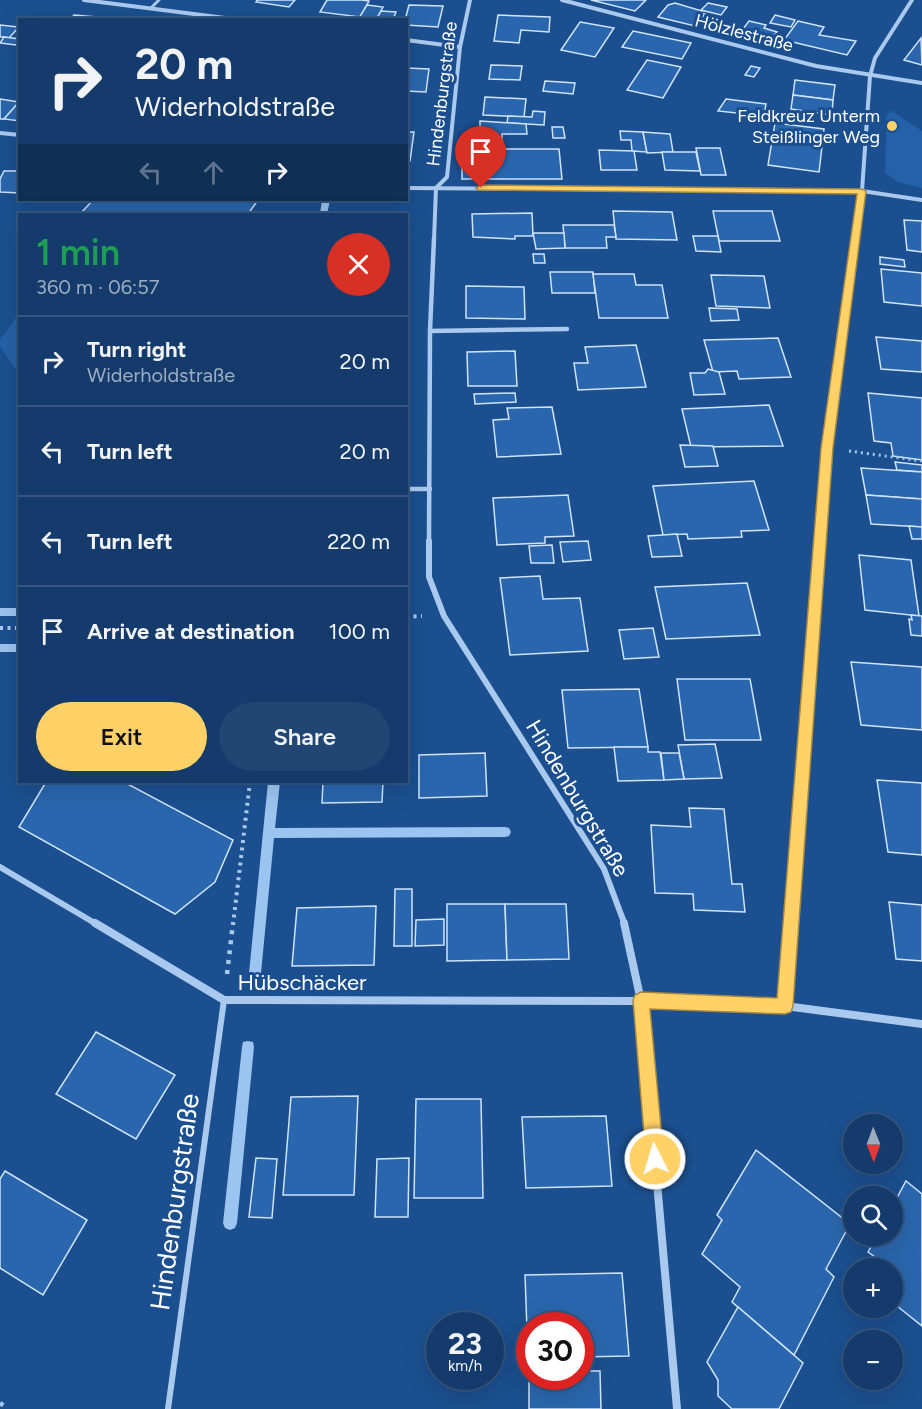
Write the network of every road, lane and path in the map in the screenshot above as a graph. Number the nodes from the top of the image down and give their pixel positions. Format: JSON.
{"nodes":[{"id":1,"x":84,"y":0,"type":"edge"},
{"id":2,"x":159,"y":0,"type":"edge"},
{"id":3,"x":470,"y":0,"type":"edge"},
{"id":4,"x":562,"y":0,"type":"edge"},
{"id":5,"x":912,"y":0,"type":"edge"},
{"id":6,"x":151,"y":8,"type":"junction"},
{"id":7,"x":226,"y":18,"type":"edge"},
{"id":8,"x":408,"y":40,"type":"edge"},
{"id":9,"x":460,"y":46,"type":"junction"},
{"id":10,"x":870,"y":76,"type":"junction"},
{"id":11,"x":922,"y":83,"type":"edge"},
{"id":12,"x":0,"y":133,"type":"edge"},
{"id":13,"x":18,"y":135,"type":"edge"},
{"id":14,"x":408,"y":188,"type":"edge"},
{"id":15,"x":436,"y":188,"type":"junction"},
{"id":16,"x":862,"y":191,"type":"junction"},
{"id":17,"x":922,"y":200,"type":"edge"},
{"id":18,"x":567,"y":329,"type":"dead end"},
{"id":19,"x":430,"y":331,"type":"junction"},
{"id":20,"x":827,"y":448,"type":"junction"},
{"id":21,"x":922,"y":461,"type":"edge"},
{"id":22,"x":408,"y":489,"type":"edge"},
{"id":23,"x":429,"y":489,"type":"junction"},
{"id":24,"x":0,"y":628,"type":"edge"},
{"id":25,"x":18,"y":628,"type":"edge"},
{"id":26,"x":250,"y":783,"type":"edge"},
{"id":27,"x":0,"y":867,"type":"edge"},
{"id":28,"x":224,"y":1000,"type":"junction"},
{"id":29,"x":641,"y":1000,"type":"junction"},
{"id":30,"x":785,"y":1006,"type":"junction"},
{"id":31,"x":922,"y":1024,"type":"edge"},
{"id":32,"x":0,"y":1403,"type":"edge"},
{"id":33,"x":8,"y":1409,"type":"edge"},
{"id":34,"x":168,"y":1409,"type":"edge"},
{"id":35,"x":677,"y":1409,"type":"edge"}],
"edges":[{"from":1,"to":6,"type":"street"},
{"from":2,"to":6,"type":"lane"},
{"from":3,"to":9,"type":"street","name":"Hindenburgstraße"},
{"from":4,"to":10,"type":"street","name":"Hölzlestraße"},
{"from":5,"to":10,"type":"street"},
{"from":6,"to":7,"type":"street"},
{"from":8,"to":9,"type":"street"},
{"from":9,"to":15,"type":"street","name":"Hindenburgstraße"},
{"from":10,"to":11,"type":"street","name":"Hölzlestraße"},
{"from":10,"to":16,"type":"street"},
{"from":12,"to":13,"type":"street"},
{"from":14,"to":15,"type":"street"},
{"from":15,"to":16,"type":"street"},
{"from":15,"to":19,"type":"street","name":"Hindenburgstraße"},
{"from":16,"to":17,"type":"street"},
{"from":16,"to":20,"type":"street"},
{"from":18,"to":19,"type":"street"},
{"from":19,"to":23,"type":"street","name":"Hindenburgstraße"},
{"from":20,"to":21,"type":"path"},
{"from":20,"to":30,"type":"street"},
{"from":22,"to":23,"type":"street"},
{"from":23,"to":29,"type":"street","name":"Hindenburgstraße"},
{"from":24,"to":25,"type":"path"},
{"from":26,"to":28,"type":"path"},
{"from":27,"to":28,"type":"street","name":"Hübschäcker"},
{"from":28,"to":29,"type":"street","name":"Hübschäcker"},
{"from":28,"to":34,"type":"lane","name":"Hindenburgstraße"},
{"from":29,"to":30,"type":"street","name":"Hübschäcker"},
{"from":29,"to":35,"type":"street","name":"Hindenburgstraße"},
{"from":30,"to":31,"type":"street","name":"Hübschäcker"},
{"from":32,"to":33,"type":"path"}]}
